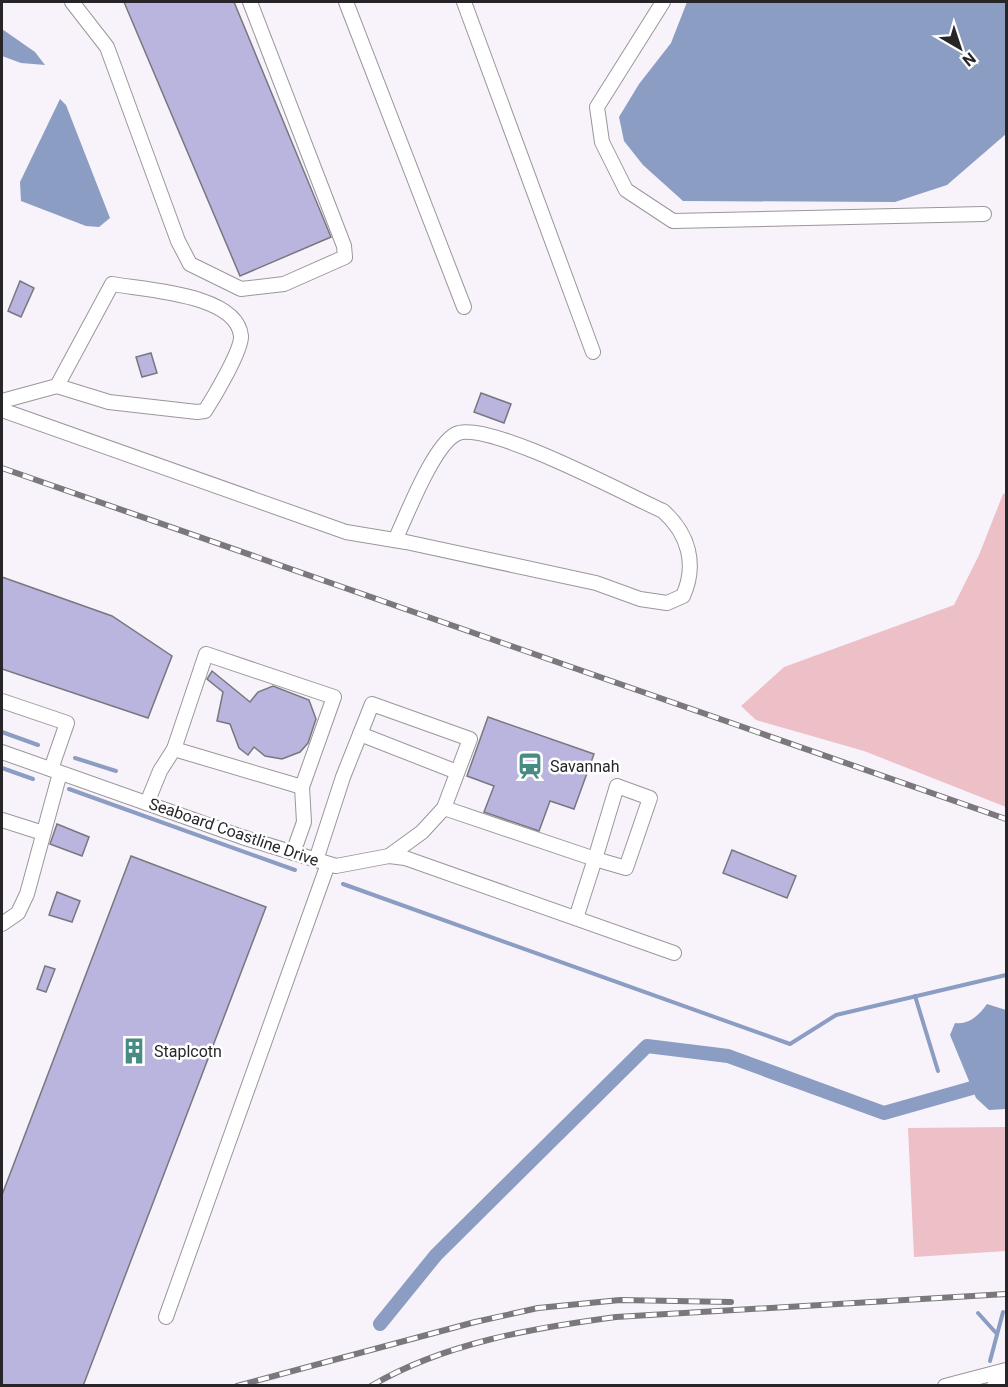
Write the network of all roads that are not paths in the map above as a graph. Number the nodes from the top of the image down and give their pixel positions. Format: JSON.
{"nodes":[{"id":1,"x":72,"y":2,"type":"edge"},
{"id":2,"x":250,"y":2,"type":"edge"},
{"id":3,"x":346,"y":2,"type":"edge"},
{"id":4,"x":464,"y":2,"type":"edge"},
{"id":5,"x":663,"y":2,"type":"edge"},
{"id":6,"x":984,"y":214,"type":"dead end"},
{"id":7,"x":464,"y":307,"type":"dead end"},
{"id":8,"x":593,"y":352,"type":"dead end"},
{"id":9,"x":57,"y":386,"type":"junction"},
{"id":10,"x":2,"y":401,"type":"edge"},
{"id":11,"x":2,"y":410,"type":"edge"},
{"id":12,"x":395,"y":540,"type":"junction"},
{"id":13,"x":2,"y":701,"type":"edge"},
{"id":14,"x":360,"y":734,"type":"junction"},
{"id":15,"x":174,"y":749,"type":"junction"},
{"id":16,"x":2,"y":752,"type":"edge"},
{"id":17,"x":56,"y":771,"type":"junction"},
{"id":18,"x":457,"y":772,"type":"junction"},
{"id":19,"x":302,"y":787,"type":"junction"},
{"id":20,"x":147,"y":803,"type":"junction"},
{"id":21,"x":444,"y":808,"type":"junction"},
{"id":22,"x":2,"y":820,"type":"edge"},
{"id":23,"x":42,"y":833,"type":"junction"},
{"id":24,"x":293,"y":853,"type":"junction"},
{"id":25,"x":389,"y":856,"type":"junction"},
{"id":26,"x":595,"y":859,"type":"junction"},
{"id":27,"x":322,"y":862,"type":"junction"},
{"id":28,"x":576,"y":918,"type":"junction"},
{"id":29,"x":2,"y":924,"type":"edge"},
{"id":30,"x":674,"y":953,"type":"dead end"},
{"id":31,"x":166,"y":1317,"type":"dead end"},
{"id":32,"x":1006,"y":1370,"type":"edge"},
{"id":33,"x":1006,"y":1376,"type":"edge"},
{"id":34,"x":945,"y":1386,"type":"edge"},
{"id":35,"x":994,"y":1386,"type":"edge"}],
"edges":[{"from":1,"to":2,"type":"street"},
{"from":3,"to":7,"type":"street"},
{"from":4,"to":8,"type":"street"},
{"from":5,"to":6,"type":"street"},
{"from":9,"to":9,"type":"street"},
{"from":9,"to":10,"type":"street"},
{"from":11,"to":12,"type":"street"},
{"from":12,"to":12,"type":"street"},
{"from":13,"to":17,"type":"street"},
{"from":14,"to":18,"type":"street"},
{"from":14,"to":18,"type":"street"},
{"from":14,"to":27,"type":"street"},
{"from":15,"to":19,"type":"street"},
{"from":15,"to":19,"type":"street"},
{"from":15,"to":20,"type":"street"},
{"from":16,"to":17,"type":"street","name":"Seaboard Coastline Drive"},
{"from":17,"to":20,"type":"street","name":"Seaboard Coastline Drive"},
{"from":17,"to":23,"type":"street"},
{"from":18,"to":21,"type":"street"},
{"from":19,"to":24,"type":"street"},
{"from":20,"to":24,"type":"street","name":"Seaboard Coastline Drive"},
{"from":21,"to":25,"type":"street"},
{"from":21,"to":26,"type":"street"},
{"from":22,"to":23,"type":"street"},
{"from":23,"to":29,"type":"street"},
{"from":24,"to":27,"type":"street","name":"Seaboard Coastline Drive"},
{"from":25,"to":27,"type":"street","name":"Seaboard Coastline Drive"},
{"from":25,"to":28,"type":"street","name":"Seaboard Coastline Drive"},
{"from":26,"to":26,"type":"street"},
{"from":26,"to":28,"type":"street"},
{"from":27,"to":31,"type":"street"},
{"from":28,"to":30,"type":"street","name":"Seaboard Coastline Drive"},
{"from":32,"to":34,"type":"street"},
{"from":33,"to":35,"type":"street"}]}
